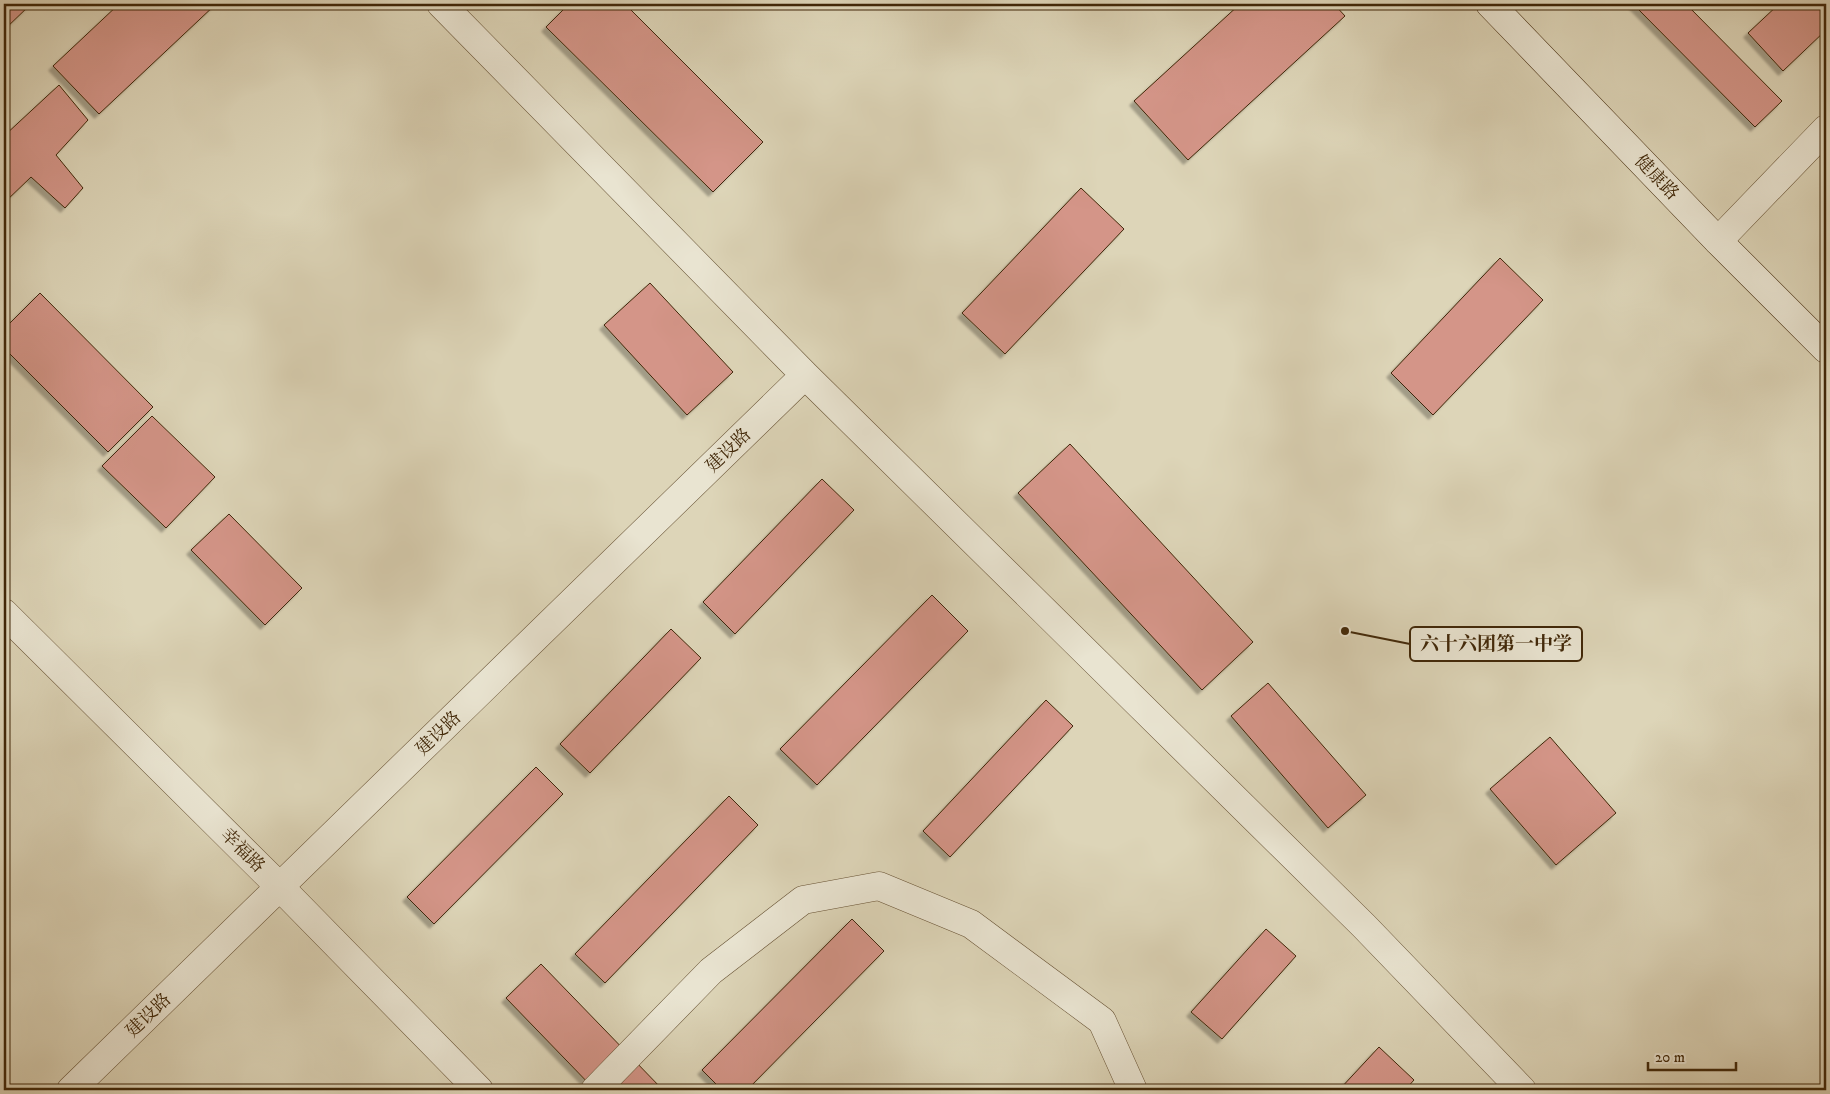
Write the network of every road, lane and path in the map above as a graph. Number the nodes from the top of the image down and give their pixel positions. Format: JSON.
{"nodes":[{"id":1,"x":441,"y":4,"type":"edge"},
{"id":2,"x":1490,"y":4,"type":"edge"},
{"id":3,"x":1826,"y":128,"type":"edge"},
{"id":4,"x":1718,"y":241,"type":"junction"},
{"id":5,"x":1826,"y":349,"type":"edge"},
{"id":6,"x":805,"y":374,"type":"junction"},
{"id":7,"x":4,"y":613,"type":"edge"},
{"id":8,"x":280,"y":887,"type":"junction"},
{"id":9,"x":71,"y":1090,"type":"edge"},
{"id":10,"x":479,"y":1090,"type":"edge"},
{"id":11,"x":595,"y":1090,"type":"edge"},
{"id":12,"x":1133,"y":1090,"type":"edge"},
{"id":13,"x":1522,"y":1090,"type":"edge"}],
"edges":[{"from":1,"to":6,"type":"street"},
{"from":2,"to":4,"type":"street","name":"健康路"},
{"from":3,"to":4,"type":"street"},
{"from":4,"to":5,"type":"street","name":"健康路"},
{"from":6,"to":8,"type":"street","name":"建设路"},
{"from":6,"to":13,"type":"street"},
{"from":7,"to":8,"type":"street","name":"幸福路"},
{"from":8,"to":9,"type":"street","name":"建设路"},
{"from":8,"to":10,"type":"street","name":"幸福路"},
{"from":11,"to":12,"type":"street"}]}
